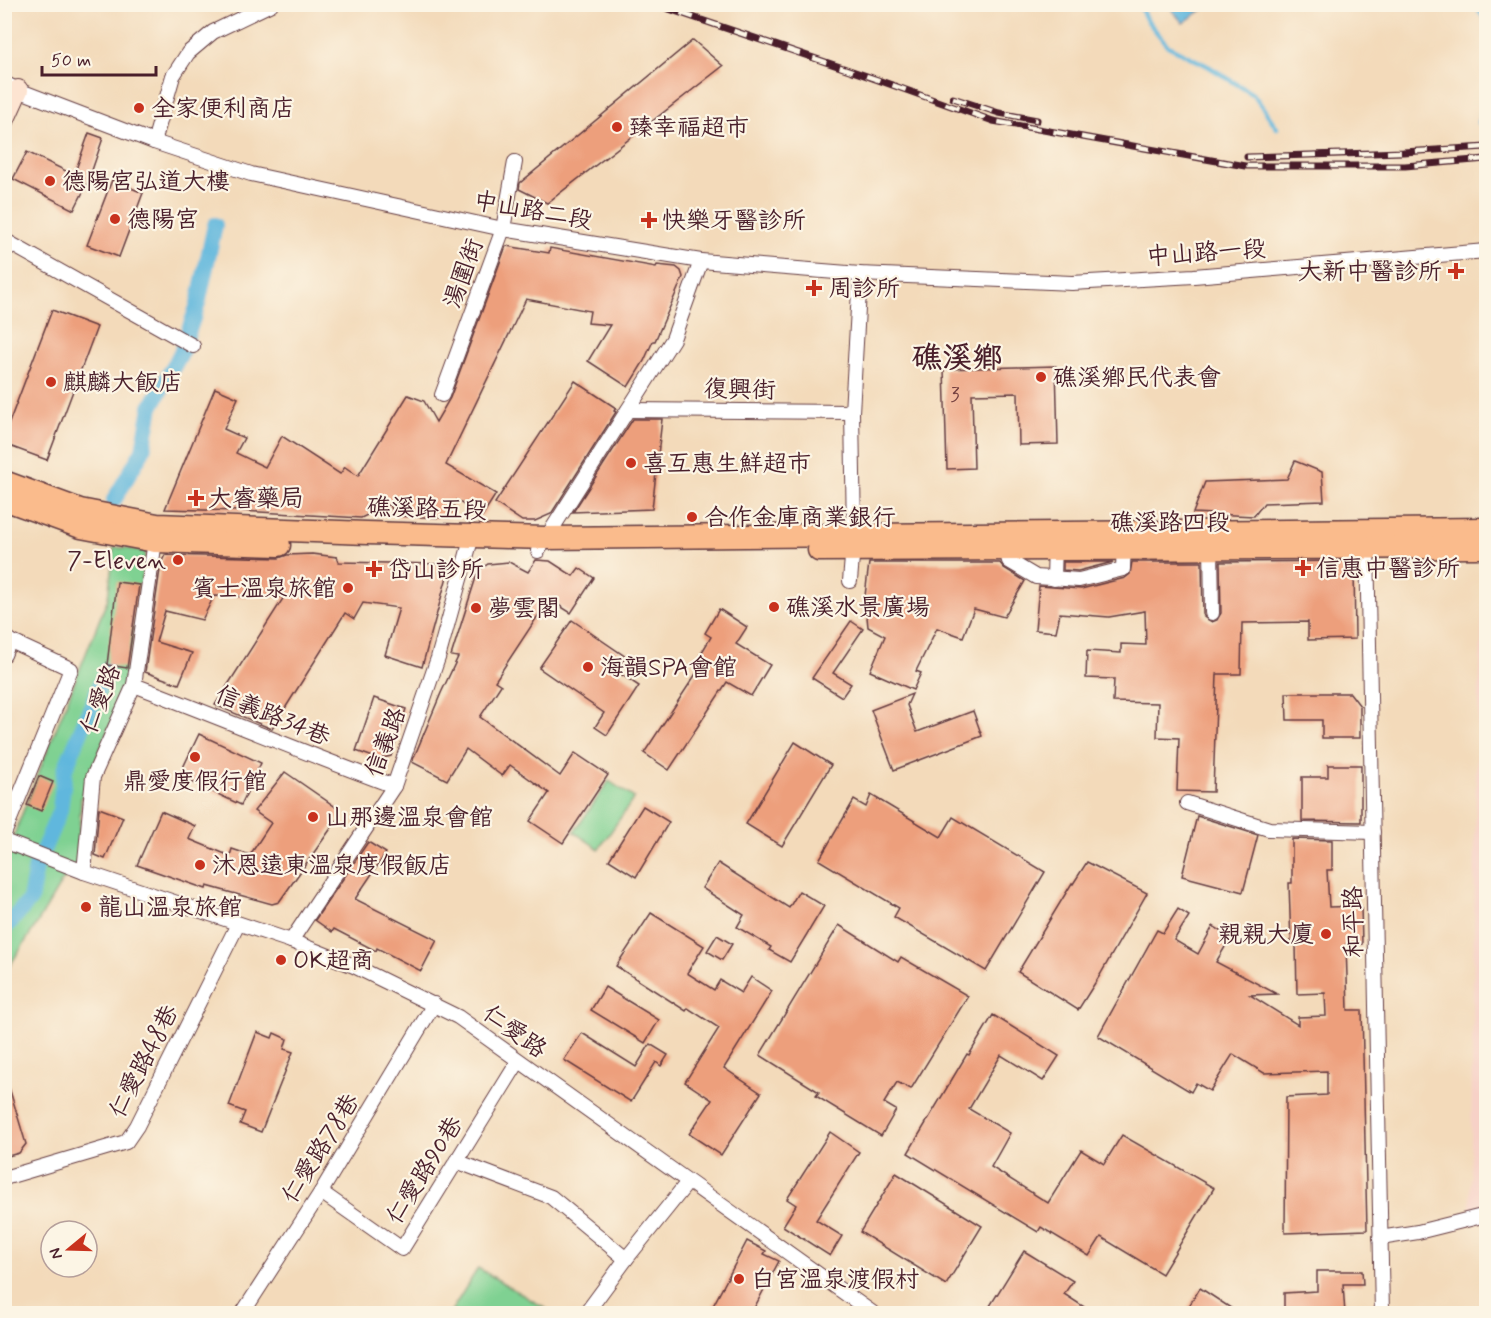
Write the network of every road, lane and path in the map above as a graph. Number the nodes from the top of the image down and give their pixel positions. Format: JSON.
{"nodes":[{"id":1,"x":271,"y":4,"type":"edge"},
{"id":2,"x":11,"y":87,"type":"edge"},
{"id":3,"x":4,"y":121,"type":"edge"},
{"id":4,"x":154,"y":142,"type":"junction"},
{"id":5,"x":515,"y":162,"type":"dead end"},
{"id":6,"x":503,"y":229,"type":"junction"},
{"id":7,"x":4,"y":240,"type":"edge"},
{"id":8,"x":1486,"y":251,"type":"edge"},
{"id":9,"x":701,"y":261,"type":"junction"},
{"id":10,"x":860,"y":274,"type":"junction"},
{"id":11,"x":1072,"y":283,"type":"joint"},
{"id":12,"x":193,"y":346,"type":"dead end"},
{"id":13,"x":442,"y":395,"type":"dead end"},
{"id":14,"x":628,"y":410,"type":"junction"},
{"id":15,"x":852,"y":412,"type":"junction"},
{"id":16,"x":4,"y":482,"type":"edge"},
{"id":17,"x":4,"y":499,"type":"edge"},
{"id":18,"x":1486,"y":529,"type":"edge"},
{"id":19,"x":1366,"y":539,"type":"junction"},
{"id":20,"x":1211,"y":540,"type":"junction"},
{"id":21,"x":155,"y":541,"type":"junction"},
{"id":22,"x":1124,"y":541,"type":"junction"},
{"id":23,"x":853,"y":542,"type":"junction"},
{"id":24,"x":1005,"y":542,"type":"junction"},
{"id":25,"x":1055,"y":542,"type":"junction"},
{"id":26,"x":471,"y":543,"type":"junction"},
{"id":27,"x":542,"y":545,"type":"junction"},
{"id":28,"x":1486,"y":547,"type":"edge"},
{"id":29,"x":1054,"y":579,"type":"junction"},
{"id":30,"x":850,"y":581,"type":"dead end"},
{"id":31,"x":1212,"y":614,"type":"dead end"},
{"id":32,"x":7,"y":639,"type":"edge"},
{"id":33,"x":4,"y":655,"type":"edge"},
{"id":34,"x":134,"y":685,"type":"junction"},
{"id":35,"x":394,"y":786,"type":"junction"},
{"id":36,"x":1187,"y":803,"type":"dead end"},
{"id":37,"x":1374,"y":832,"type":"junction"},
{"id":38,"x":4,"y":834,"type":"edge"},
{"id":39,"x":4,"y":841,"type":"edge"},
{"id":40,"x":84,"y":872,"type":"junction"},
{"id":41,"x":237,"y":924,"type":"junction"},
{"id":42,"x":291,"y":941,"type":"junction"},
{"id":43,"x":434,"y":1004,"type":"junction"},
{"id":44,"x":518,"y":1062,"type":"junction"},
{"id":45,"x":456,"y":1161,"type":"junction"},
{"id":46,"x":4,"y":1178,"type":"edge"},
{"id":47,"x":688,"y":1182,"type":"junction"},
{"id":48,"x":321,"y":1192,"type":"junction"},
{"id":49,"x":1486,"y":1215,"type":"edge"},
{"id":50,"x":1380,"y":1238,"type":"junction"},
{"id":51,"x":626,"y":1259,"type":"junction"},
{"id":52,"x":588,"y":1313,"type":"edge"},
{"id":53,"x":242,"y":1314,"type":"edge"},
{"id":54,"x":874,"y":1314,"type":"edge"},
{"id":55,"x":1382,"y":1314,"type":"edge"}],
"edges":[{"from":1,"to":4,"type":"street"},
{"from":2,"to":3,"type":"street"},
{"from":2,"to":4,"type":"street","name":"中山路二段"},
{"from":4,"to":6,"type":"street","name":"中山路二段"},
{"from":5,"to":6,"type":"street","name":"湯圍街"},
{"from":6,"to":9,"type":"street","name":"中山路二段"},
{"from":6,"to":13,"type":"street","name":"湯圍街"},
{"from":7,"to":12,"type":"street"},
{"from":8,"to":11,"type":"street","name":"中山路一段"},
{"from":9,"to":10,"type":"street","name":"中山路二段"},
{"from":9,"to":14,"type":"street"},
{"from":10,"to":11,"type":"street","name":"中山路二段"},
{"from":10,"to":15,"type":"street"},
{"from":14,"to":15,"type":"street","name":"復興街"},
{"from":14,"to":27,"type":"street"},
{"from":15,"to":23,"type":"street"},
{"from":16,"to":26,"type":"main road","name":"礁溪路五段"},
{"from":17,"to":21,"type":"main road","name":"礁溪路五段"},
{"from":18,"to":19,"type":"main road","name":"礁溪路四段"},
{"from":19,"to":20,"type":"main road","name":"礁溪路四段"},
{"from":19,"to":28,"type":"main road","name":"礁溪路四段"},
{"from":19,"to":37,"type":"street","name":"和平路"},
{"from":20,"to":22,"type":"main road","name":"礁溪路四段"},
{"from":20,"to":31,"type":"street"},
{"from":21,"to":26,"type":"main road","name":"礁溪路五段"},
{"from":21,"to":34,"type":"street","name":"仁愛路"},
{"from":22,"to":25,"type":"main road","name":"礁溪路四段"},
{"from":22,"to":29,"type":"street"},
{"from":23,"to":24,"type":"main road","name":"礁溪路四段"},
{"from":23,"to":27,"type":"main road","name":"礁溪路五段"},
{"from":23,"to":30,"type":"street"},
{"from":24,"to":25,"type":"main road","name":"礁溪路四段"},
{"from":24,"to":29,"type":"street"},
{"from":25,"to":29,"type":"street"},
{"from":26,"to":27,"type":"main road","name":"礁溪路五段"},
{"from":26,"to":35,"type":"street","name":"信義路"},
{"from":32,"to":33,"type":"street"},
{"from":32,"to":38,"type":"street"},
{"from":34,"to":35,"type":"street","name":"信義路34巷"},
{"from":34,"to":40,"type":"street","name":"仁愛路"},
{"from":35,"to":42,"type":"street","name":"信義路"},
{"from":36,"to":37,"type":"street"},
{"from":37,"to":50,"type":"street","name":"和平路"},
{"from":39,"to":40,"type":"street","name":"仁愛路"},
{"from":40,"to":41,"type":"street","name":"仁愛路"},
{"from":41,"to":42,"type":"street","name":"仁愛路"},
{"from":41,"to":46,"type":"street","name":"仁愛路48巷"},
{"from":42,"to":43,"type":"street","name":"仁愛路"},
{"from":43,"to":44,"type":"street","name":"仁愛路"},
{"from":43,"to":48,"type":"street","name":"仁愛路78巷"},
{"from":44,"to":45,"type":"street","name":"仁愛路90巷"},
{"from":44,"to":47,"type":"street","name":"仁愛路"},
{"from":45,"to":48,"type":"street","name":"仁愛路90巷"},
{"from":45,"to":51,"type":"street"},
{"from":47,"to":51,"type":"street"},
{"from":47,"to":54,"type":"street","name":"仁愛路"},
{"from":48,"to":53,"type":"street","name":"仁愛路78巷"},
{"from":49,"to":50,"type":"street"},
{"from":50,"to":55,"type":"street","name":"和平路"},
{"from":51,"to":52,"type":"street"}]}
